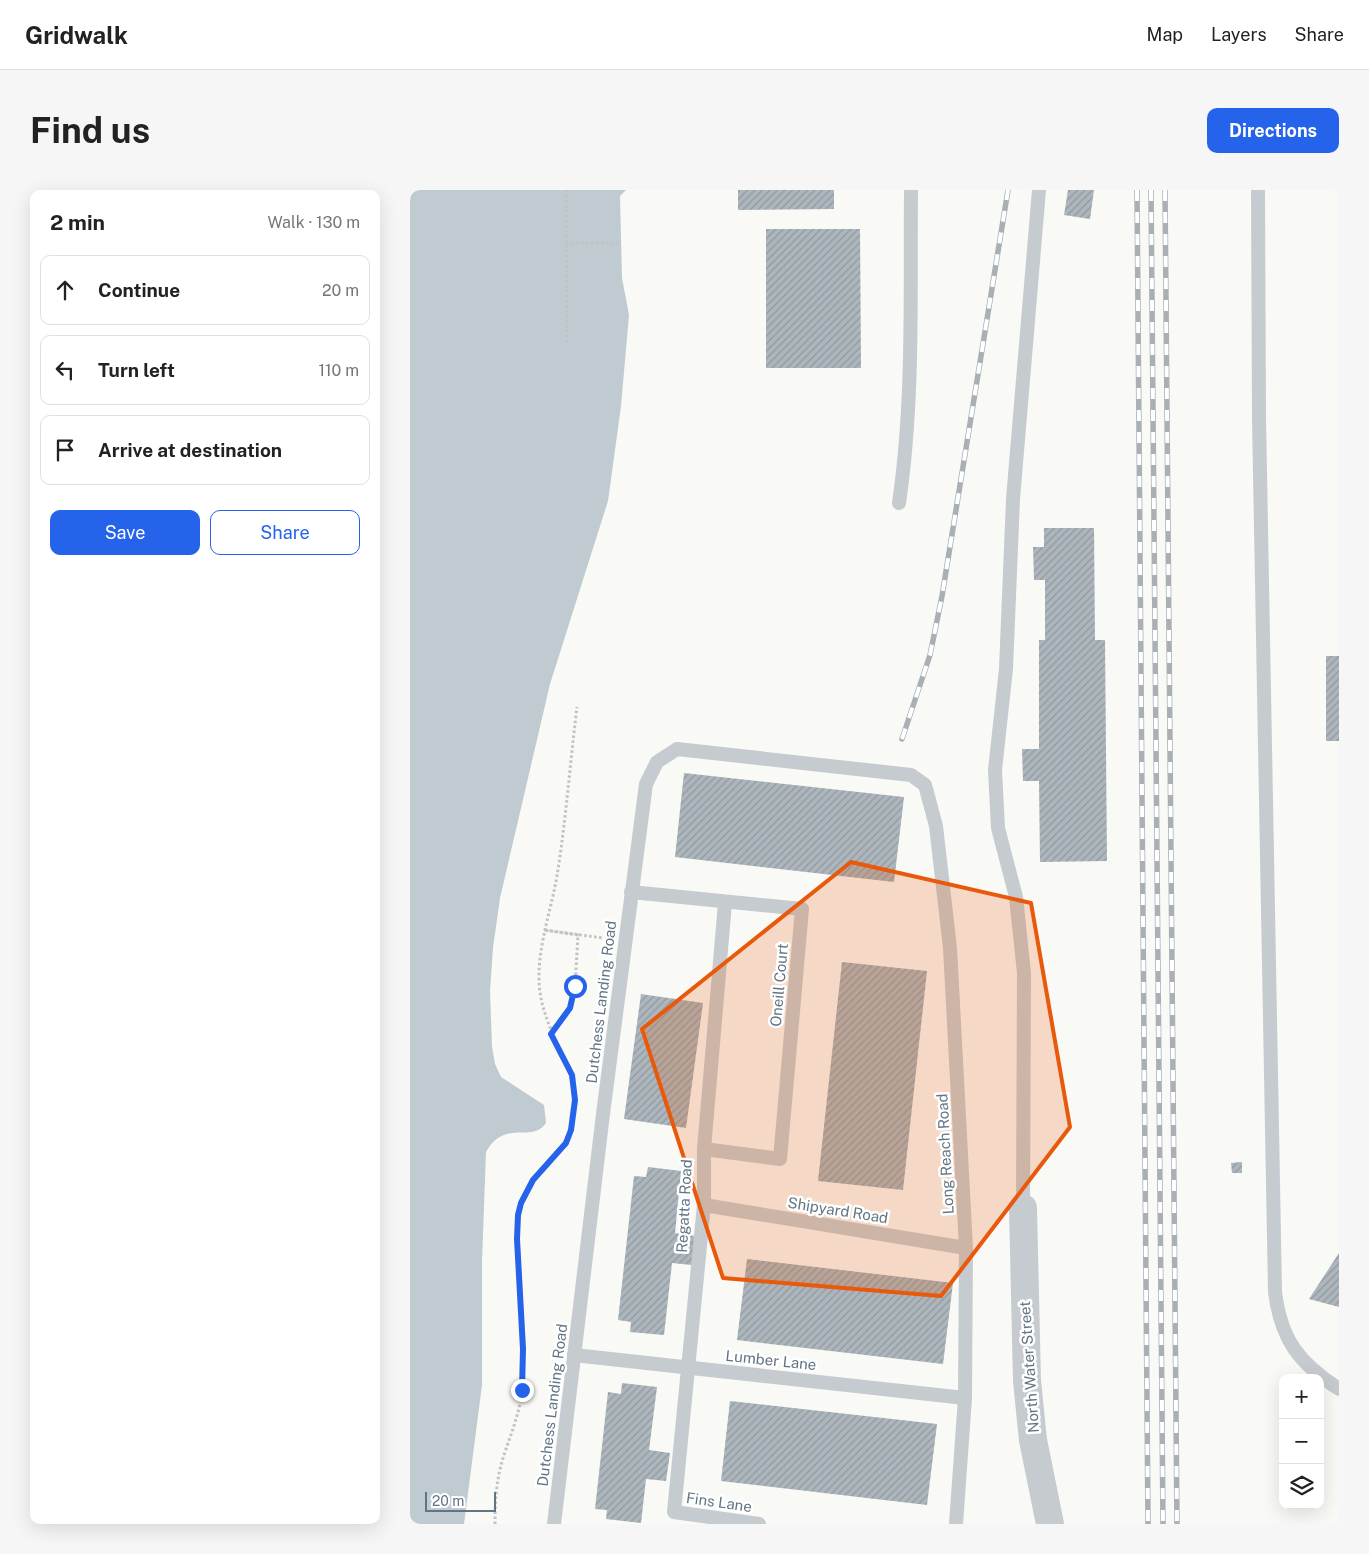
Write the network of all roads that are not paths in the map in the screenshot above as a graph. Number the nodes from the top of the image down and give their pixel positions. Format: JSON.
{"nodes":[{"id":1,"x":911,"y":190,"type":"edge"},
{"id":2,"x":1040,"y":190,"type":"edge"},
{"id":3,"x":1258,"y":190,"type":"edge"},
{"id":4,"x":899,"y":503,"type":"dead end"},
{"id":5,"x":925,"y":785,"type":"joint"},
{"id":6,"x":631,"y":892,"type":"junction"},
{"id":7,"x":725,"y":903,"type":"junction"},
{"id":8,"x":704,"y":1149,"type":"junction"},
{"id":9,"x":704,"y":1205,"type":"junction"},
{"id":10,"x":1023,"y":1208,"type":"joint"},
{"id":11,"x":966,"y":1248,"type":"junction"},
{"id":12,"x":574,"y":1355,"type":"junction"},
{"id":13,"x":686,"y":1368,"type":"junction"},
{"id":14,"x":1339,"y":1388,"type":"edge"},
{"id":15,"x":965,"y":1398,"type":"junction"},
{"id":16,"x":674,"y":1512,"type":"joint"},
{"id":17,"x":554,"y":1524,"type":"edge"},
{"id":18,"x":760,"y":1524,"type":"edge"},
{"id":19,"x":956,"y":1524,"type":"edge"},
{"id":20,"x":1050,"y":1524,"type":"edge"}],
"edges":[{"from":1,"to":4,"type":"lane"},
{"from":2,"to":10,"type":"lane"},
{"from":3,"to":14,"type":"lane"},
{"from":5,"to":6,"type":"lane","name":"Dutchess Landing Road"},
{"from":5,"to":11,"type":"lane","name":"Long Reach Road"},
{"from":6,"to":7,"type":"lane","name":"Oneill Court"},
{"from":6,"to":12,"type":"lane","name":"Dutchess Landing Road"},
{"from":7,"to":8,"type":"lane","name":"Regatta Road"},
{"from":7,"to":8,"type":"lane","name":"Oneill Court"},
{"from":8,"to":9,"type":"lane","name":"Regatta Road"},
{"from":9,"to":11,"type":"lane","name":"Shipyard Road"},
{"from":9,"to":13,"type":"lane","name":"Regatta Road"},
{"from":10,"to":20,"type":"street","name":"North Water Street"},
{"from":11,"to":15,"type":"lane","name":"Long Reach Road"},
{"from":12,"to":13,"type":"lane","name":"Lumber Lane"},
{"from":12,"to":17,"type":"lane","name":"Dutchess Landing Road"},
{"from":13,"to":15,"type":"lane","name":"Lumber Lane"},
{"from":13,"to":16,"type":"lane","name":"Regatta Road"},
{"from":15,"to":19,"type":"lane","name":"Long Reach Road"},
{"from":16,"to":18,"type":"lane","name":"Fins Lane"}]}
